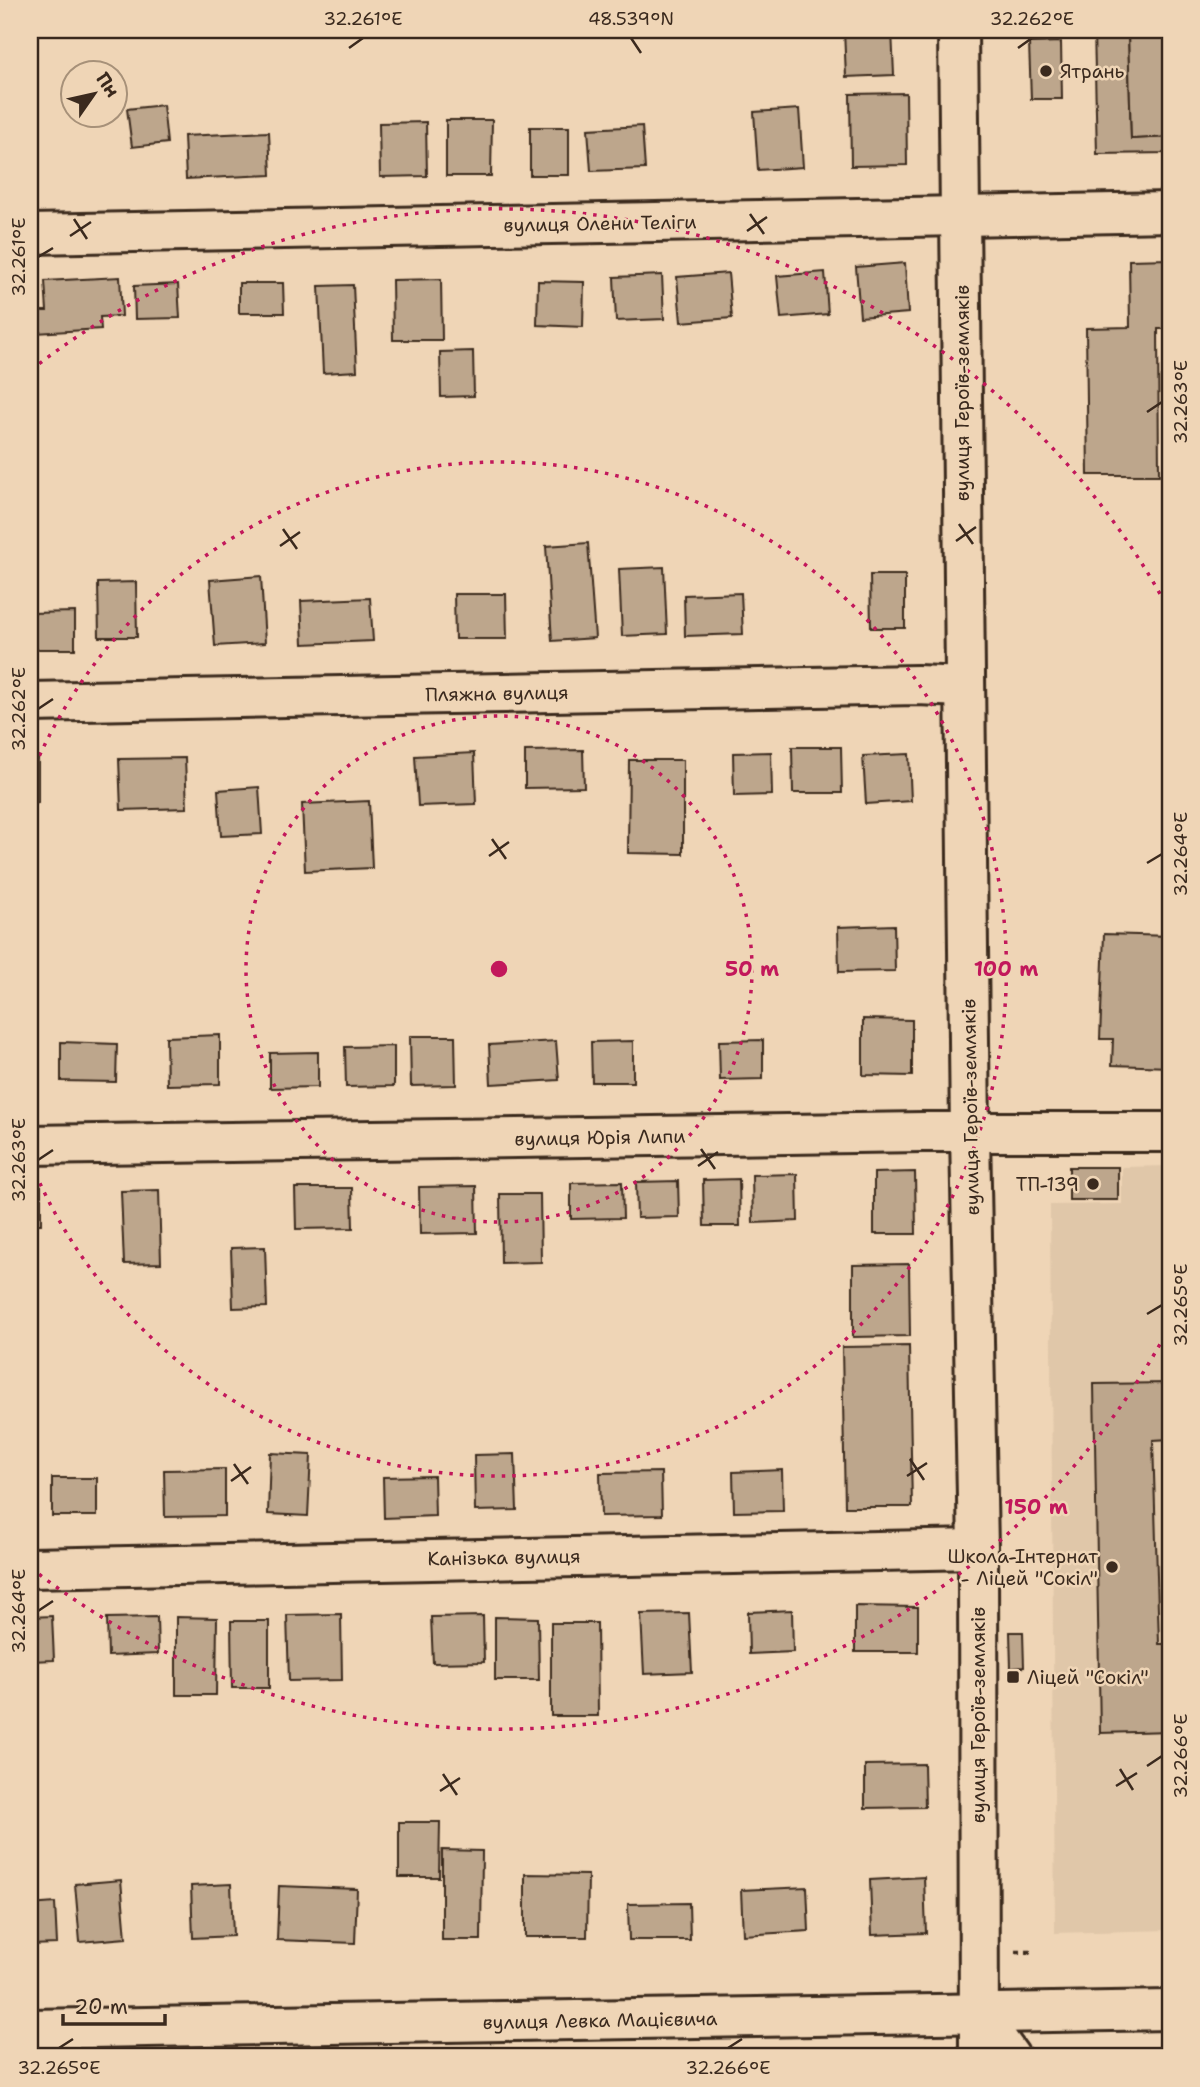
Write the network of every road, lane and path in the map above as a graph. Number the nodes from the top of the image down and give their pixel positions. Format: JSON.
{"nodes":[{"id":1,"x":958,"y":30,"type":"edge"},
{"id":2,"x":1170,"y":212,"type":"edge"},
{"id":3,"x":960,"y":216,"type":"junction"},
{"id":4,"x":30,"y":234,"type":"edge"},
{"id":5,"x":964,"y":687,"type":"junction"},
{"id":6,"x":30,"y":702,"type":"edge"},
{"id":7,"x":1170,"y":1132,"type":"edge"},
{"id":8,"x":970,"y":1133,"type":"junction"},
{"id":9,"x":30,"y":1145,"type":"edge"},
{"id":10,"x":978,"y":1549,"type":"junction"},
{"id":11,"x":30,"y":1568,"type":"edge"},
{"id":12,"x":1170,"y":2010,"type":"edge"},
{"id":13,"x":979,"y":2015,"type":"junction"},
{"id":14,"x":30,"y":2029,"type":"edge"},
{"id":15,"x":979,"y":2057,"type":"edge"},
{"id":16,"x":1010,"y":2057,"type":"edge"}],
"edges":[{"from":1,"to":3,"type":"street","name":"вулиця Героїв-земляків"},
{"from":2,"to":3,"type":"street","name":"вулиця Олени Теліги"},
{"from":3,"to":4,"type":"street","name":"вулиця Олени Теліги"},
{"from":3,"to":5,"type":"street","name":"вулиця Героїв-земляків"},
{"from":5,"to":6,"type":"street","name":"Пляжна вулиця"},
{"from":5,"to":8,"type":"street","name":"вулиця Героїв-земляків"},
{"from":7,"to":8,"type":"street","name":"вулиця Юрія Липи"},
{"from":8,"to":9,"type":"street","name":"вулиця Юрія Липи"},
{"from":8,"to":10,"type":"street","name":"вулиця Героїв-земляків"},
{"from":10,"to":11,"type":"street","name":"Канізька вулиця"},
{"from":10,"to":13,"type":"street","name":"вулиця Героїв-земляків"},
{"from":12,"to":13,"type":"street","name":"вулиця Левка Мацієвича"},
{"from":13,"to":14,"type":"street","name":"вулиця Левка Мацієвича"},
{"from":13,"to":15,"type":"street","name":"вулиця Героїв-земляків"},
{"from":13,"to":16,"type":"street"}]}
